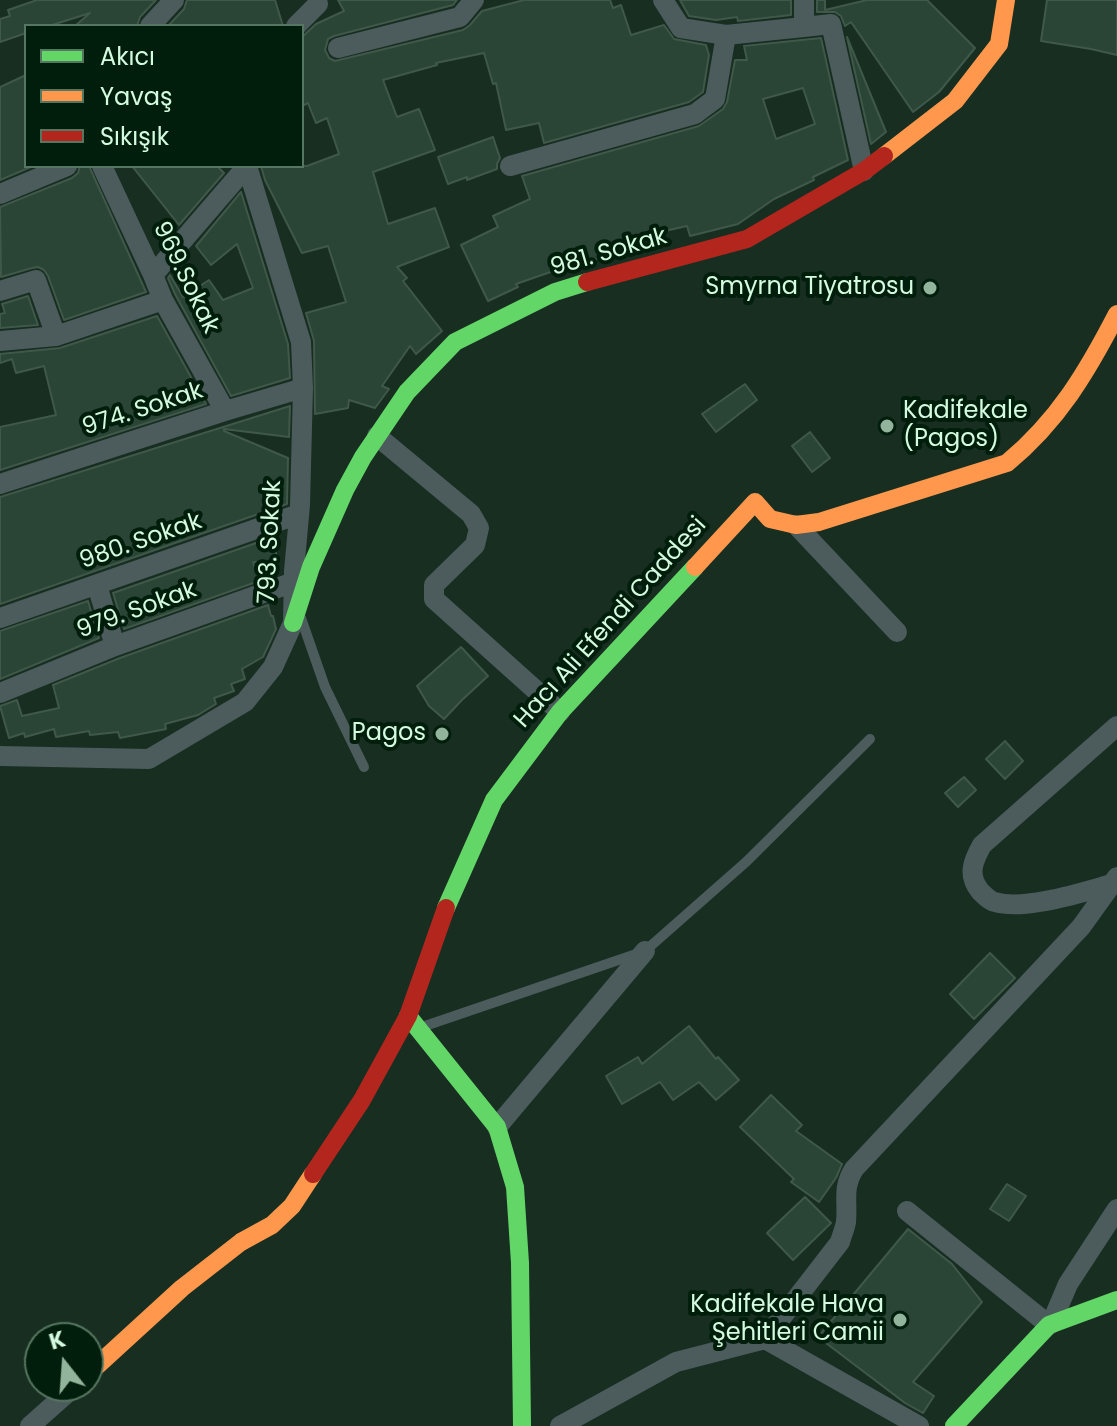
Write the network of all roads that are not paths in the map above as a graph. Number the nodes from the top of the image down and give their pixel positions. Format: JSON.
{"nodes":[{"id":1,"x":174,"y":0,"type":"edge"},
{"id":2,"x":474,"y":0,"type":"edge"},
{"id":3,"x":663,"y":0,"type":"edge"},
{"id":4,"x":804,"y":0,"type":"edge"},
{"id":5,"x":1006,"y":0,"type":"edge"},
{"id":6,"x":318,"y":4,"type":"dead end"},
{"id":7,"x":152,"y":24,"type":"edge"},
{"id":8,"x":298,"y":24,"type":"edge"},
{"id":9,"x":804,"y":27,"type":"junction"},
{"id":10,"x":726,"y":35,"type":"junction"},
{"id":11,"x":338,"y":48,"type":"dead end"},
{"id":12,"x":510,"y":166,"type":"dead end"},
{"id":13,"x":62,"y":168,"type":"edge"},
{"id":14,"x":103,"y":168,"type":"edge"},
{"id":15,"x":245,"y":168,"type":"edge"},
{"id":16,"x":248,"y":168,"type":"edge"},
{"id":17,"x":864,"y":171,"type":"junction"},
{"id":18,"x":0,"y":194,"type":"edge"},
{"id":19,"x":153,"y":275,"type":"junction"},
{"id":20,"x":0,"y":291,"type":"edge"},
{"id":21,"x":163,"y":300,"type":"junction"},
{"id":22,"x":1117,"y":314,"type":"edge"},
{"id":23,"x":56,"y":336,"type":"junction"},
{"id":24,"x":0,"y":341,"type":"edge"},
{"id":25,"x":303,"y":388,"type":"junction"},
{"id":26,"x":225,"y":411,"type":"junction"},
{"id":27,"x":377,"y":436,"type":"junction"},
{"id":28,"x":0,"y":484,"type":"edge"},
{"id":29,"x":299,"y":514,"type":"junction"},
{"id":30,"x":796,"y":525,"type":"junction"},
{"id":31,"x":294,"y":582,"type":"junction"},
{"id":32,"x":97,"y":585,"type":"junction"},
{"id":33,"x":295,"y":616,"type":"junction"},
{"id":34,"x":0,"y":618,"type":"edge"},
{"id":35,"x":897,"y":632,"type":"dead end"},
{"id":36,"x":115,"y":646,"type":"junction"},
{"id":37,"x":0,"y":693,"type":"edge"},
{"id":38,"x":560,"y":712,"type":"junction"},
{"id":39,"x":1117,"y":726,"type":"edge"},
{"id":40,"x":870,"y":739,"type":"dead end"},
{"id":41,"x":0,"y":756,"type":"edge"},
{"id":42,"x":364,"y":767,"type":"dead end"},
{"id":43,"x":1114,"y":880,"type":"edge"},
{"id":44,"x":645,"y":951,"type":"junction"},
{"id":45,"x":412,"y":1022,"type":"junction"},
{"id":46,"x":497,"y":1127,"type":"junction"},
{"id":47,"x":1117,"y":1209,"type":"edge"},
{"id":48,"x":907,"y":1211,"type":"dead end"},
{"id":49,"x":1117,"y":1300,"type":"edge"},
{"id":50,"x":1050,"y":1324,"type":"junction"},
{"id":51,"x":765,"y":1339,"type":"junction"},
{"id":52,"x":104,"y":1359,"type":"edge"},
{"id":53,"x":57,"y":1402,"type":"edge"},
{"id":54,"x":30,"y":1426,"type":"edge"},
{"id":55,"x":522,"y":1426,"type":"edge"},
{"id":56,"x":560,"y":1426,"type":"edge"},
{"id":57,"x":919,"y":1426,"type":"edge"},
{"id":58,"x":954,"y":1426,"type":"edge"}],
"edges":[{"from":1,"to":7,"type":"street"},
{"from":2,"to":11,"type":"street"},
{"from":3,"to":10,"type":"street"},
{"from":4,"to":9,"type":"street"},
{"from":5,"to":17,"type":"street","name":"981. Sokak"},
{"from":6,"to":8,"type":"street"},
{"from":9,"to":10,"type":"street"},
{"from":9,"to":17,"type":"street"},
{"from":10,"to":12,"type":"street"},
{"from":13,"to":18,"type":"street"},
{"from":14,"to":19,"type":"street","name":"969.Sokak"},
{"from":15,"to":19,"type":"street"},
{"from":16,"to":25,"type":"street","name":"793. Sokak"},
{"from":17,"to":27,"type":"street","name":"981. Sokak"},
{"from":19,"to":21,"type":"street","name":"969.Sokak"},
{"from":20,"to":23,"type":"street"},
{"from":21,"to":23,"type":"street"},
{"from":21,"to":26,"type":"street","name":"969.Sokak"},
{"from":22,"to":30,"type":"street"},
{"from":23,"to":24,"type":"street"},
{"from":25,"to":26,"type":"street","name":"974. Sokak"},
{"from":25,"to":29,"type":"street","name":"793. Sokak"},
{"from":26,"to":28,"type":"street","name":"974. Sokak"},
{"from":27,"to":33,"type":"street","name":"981. Sokak"},
{"from":27,"to":38,"type":"street"},
{"from":29,"to":31,"type":"street","name":"793. Sokak"},
{"from":29,"to":32,"type":"street","name":"980. Sokak"},
{"from":30,"to":35,"type":"street"},
{"from":30,"to":38,"type":"street","name":"Hacı Ali Efendi Caddesi"},
{"from":31,"to":33,"type":"street","name":"793. Sokak"},
{"from":31,"to":36,"type":"street","name":"979. Sokak"},
{"from":32,"to":34,"type":"street","name":"980. Sokak"},
{"from":32,"to":36,"type":"street"},
{"from":33,"to":41,"type":"street","name":"793. Sokak"},
{"from":33,"to":42,"type":"lane"},
{"from":36,"to":37,"type":"street","name":"979. Sokak"},
{"from":38,"to":45,"type":"street","name":"Hacı Ali Efendi Caddesi"},
{"from":39,"to":43,"type":"street"},
{"from":40,"to":44,"type":"lane"},
{"from":43,"to":51,"type":"street"},
{"from":44,"to":45,"type":"lane"},
{"from":44,"to":46,"type":"street"},
{"from":45,"to":46,"type":"street"},
{"from":45,"to":52,"type":"street","name":"Hacı Ali Efendi Caddesi"},
{"from":46,"to":55,"type":"street"},
{"from":47,"to":50,"type":"street"},
{"from":48,"to":50,"type":"street"},
{"from":49,"to":50,"type":"street"},
{"from":50,"to":58,"type":"street"},
{"from":51,"to":56,"type":"street"},
{"from":51,"to":57,"type":"street"},
{"from":53,"to":54,"type":"street"}]}
